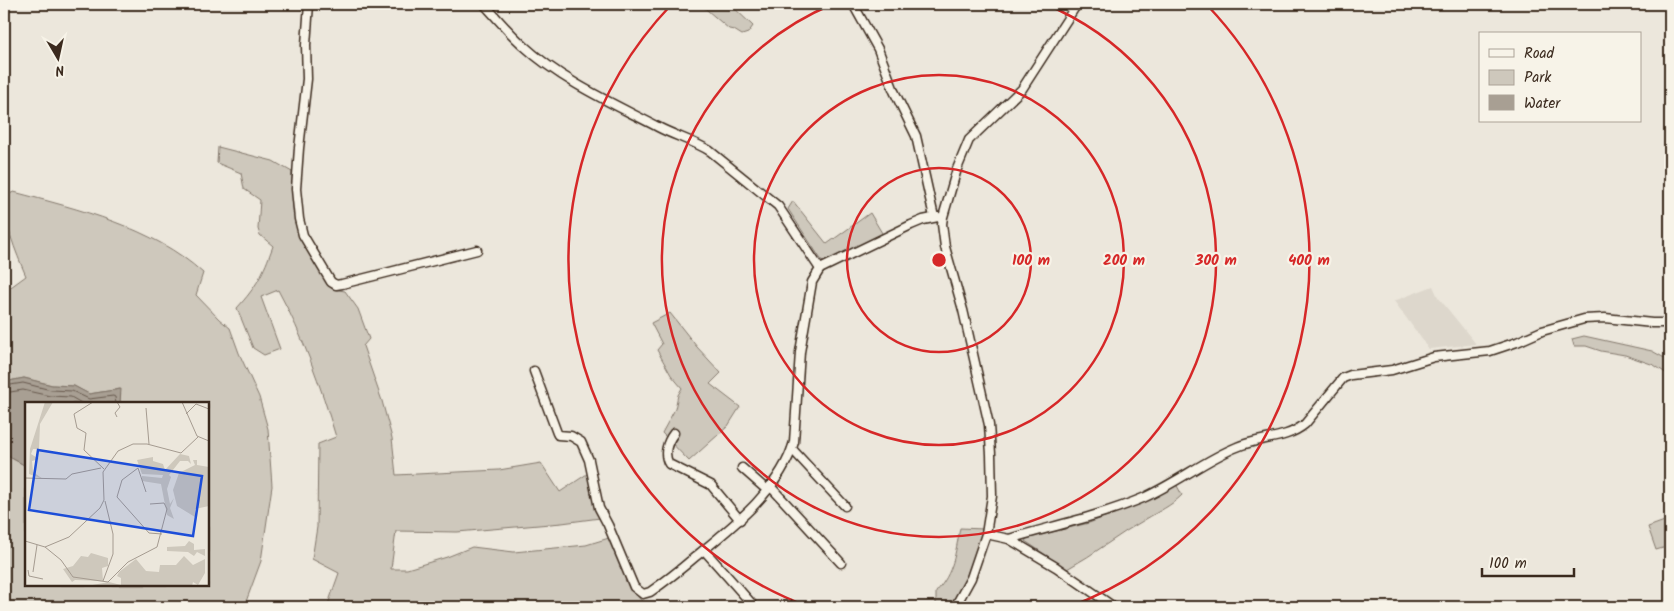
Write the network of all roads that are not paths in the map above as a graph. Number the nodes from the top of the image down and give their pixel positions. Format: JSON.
{"nodes":[{"id":1,"x":309,"y":4,"type":"edge"},
{"id":2,"x":484,"y":4,"type":"edge"},
{"id":3,"x":853,"y":4,"type":"edge"},
{"id":4,"x":1077,"y":4,"type":"edge"},
{"id":5,"x":939,"y":217,"type":"junction"},
{"id":6,"x":477,"y":250,"type":"dead end"},
{"id":7,"x":820,"y":269,"type":"junction"},
{"id":8,"x":1670,"y":323,"type":"edge"},
{"id":9,"x":534,"y":371,"type":"dead end"},
{"id":10,"x":674,"y":433,"type":"dead end"},
{"id":11,"x":792,"y":449,"type":"junction"},
{"id":12,"x":742,"y":468,"type":"dead end"},
{"id":13,"x":768,"y":488,"type":"junction"},
{"id":14,"x":845,"y":506,"type":"dead end"},
{"id":15,"x":740,"y":520,"type":"junction"},
{"id":16,"x":986,"y":534,"type":"junction"},
{"id":17,"x":1008,"y":539,"type":"junction"},
{"id":18,"x":704,"y":550,"type":"junction"},
{"id":19,"x":842,"y":562,"type":"dead end"},
{"id":20,"x":751,"y":603,"type":"dead end"},
{"id":21,"x":956,"y":607,"type":"edge"},
{"id":22,"x":1114,"y":607,"type":"edge"}],
"edges":[{"from":1,"to":6,"type":"street"},
{"from":2,"to":7,"type":"street"},
{"from":3,"to":5,"type":"street"},
{"from":4,"to":5,"type":"street"},
{"from":5,"to":7,"type":"street"},
{"from":5,"to":16,"type":"street"},
{"from":7,"to":11,"type":"street"},
{"from":8,"to":17,"type":"street"},
{"from":9,"to":18,"type":"street"},
{"from":10,"to":15,"type":"street"},
{"from":11,"to":13,"type":"street"},
{"from":11,"to":14,"type":"street"},
{"from":12,"to":13,"type":"street"},
{"from":13,"to":15,"type":"street"},
{"from":13,"to":19,"type":"street"},
{"from":15,"to":18,"type":"street"},
{"from":16,"to":17,"type":"street"},
{"from":16,"to":21,"type":"street"},
{"from":17,"to":22,"type":"street"},
{"from":18,"to":20,"type":"street"}]}
